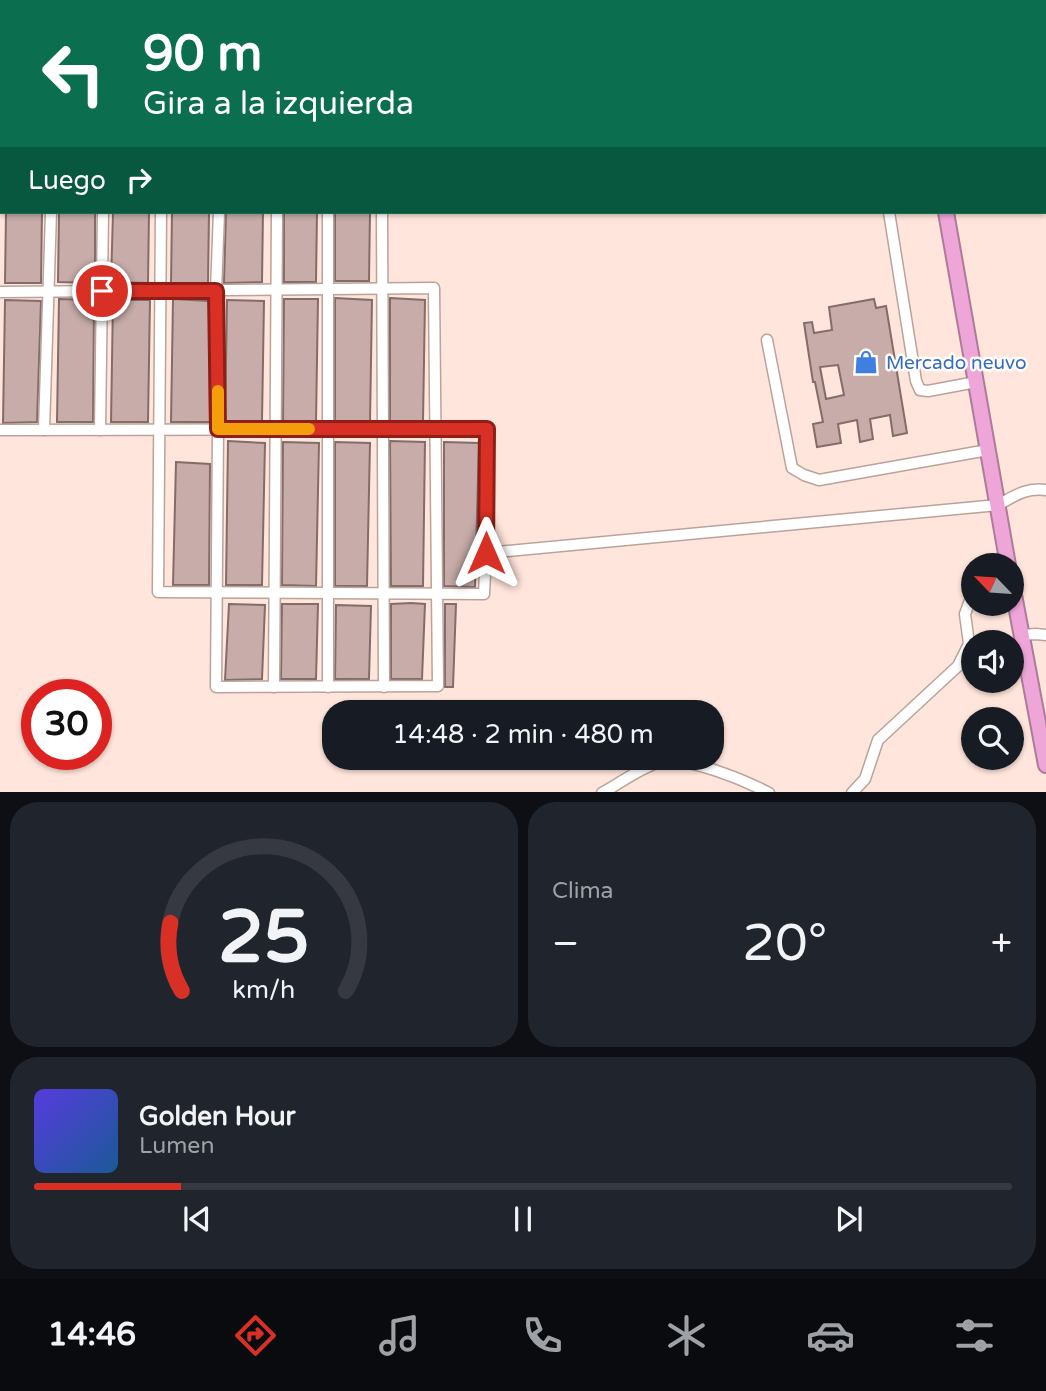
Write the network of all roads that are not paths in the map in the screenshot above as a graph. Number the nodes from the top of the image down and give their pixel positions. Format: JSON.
{"nodes":[{"id":1,"x":51,"y":214,"type":"edge"},
{"id":2,"x":103,"y":214,"type":"edge"},
{"id":3,"x":161,"y":214,"type":"edge"},
{"id":4,"x":219,"y":214,"type":"edge"},
{"id":5,"x":277,"y":214,"type":"edge"},
{"id":6,"x":328,"y":214,"type":"edge"},
{"id":7,"x":382,"y":214,"type":"edge"},
{"id":8,"x":888,"y":214,"type":"edge"},
{"id":9,"x":946,"y":214,"type":"edge"},
{"id":10,"x":328,"y":289,"type":"junction"},
{"id":11,"x":382,"y":289,"type":"junction"},
{"id":12,"x":276,"y":290,"type":"junction"},
{"id":13,"x":102,"y":291,"type":"junction"},
{"id":14,"x":160,"y":291,"type":"junction"},
{"id":15,"x":216,"y":291,"type":"junction"},
{"id":16,"x":0,"y":292,"type":"edge"},
{"id":17,"x":48,"y":292,"type":"junction"},
{"id":18,"x":767,"y":340,"type":"dead end"},
{"id":19,"x":976,"y":382,"type":"junction"},
{"id":20,"x":100,"y":429,"type":"junction"},
{"id":21,"x":159,"y":429,"type":"junction"},
{"id":22,"x":218,"y":429,"type":"junction"},
{"id":23,"x":276,"y":429,"type":"junction"},
{"id":24,"x":328,"y":429,"type":"junction"},
{"id":25,"x":383,"y":429,"type":"junction"},
{"id":26,"x":436,"y":429,"type":"junction"},
{"id":27,"x":0,"y":430,"type":"edge"},
{"id":28,"x":44,"y":430,"type":"junction"},
{"id":29,"x":988,"y":450,"type":"junction"},
{"id":30,"x":1046,"y":490,"type":"edge"},
{"id":31,"x":998,"y":505,"type":"junction"},
{"id":32,"x":486,"y":553,"type":"junction"},
{"id":33,"x":1005,"y":553,"type":"edge"},
{"id":34,"x":217,"y":593,"type":"junction"},
{"id":35,"x":275,"y":593,"type":"junction"},
{"id":36,"x":328,"y":593,"type":"junction"},
{"id":37,"x":384,"y":593,"type":"junction"},
{"id":38,"x":437,"y":594,"type":"junction"},
{"id":39,"x":965,"y":616,"type":"edge"},
{"id":40,"x":1024,"y":635,"type":"edge"},
{"id":41,"x":1046,"y":635,"type":"edge"},
{"id":42,"x":1024,"y":646,"type":"edge"},
{"id":43,"x":274,"y":687,"type":"junction"},
{"id":44,"x":328,"y":687,"type":"junction"},
{"id":45,"x":384,"y":687,"type":"junction"},
{"id":46,"x":1046,"y":765,"type":"edge"},
{"id":47,"x":604,"y":792,"type":"edge"},
{"id":48,"x":767,"y":792,"type":"edge"},
{"id":49,"x":853,"y":792,"type":"edge"}],
"edges":[{"from":1,"to":17,"type":"street"},
{"from":2,"to":13,"type":"street"},
{"from":3,"to":14,"type":"street"},
{"from":4,"to":15,"type":"street"},
{"from":5,"to":12,"type":"street"},
{"from":6,"to":10,"type":"street"},
{"from":7,"to":11,"type":"street"},
{"from":8,"to":19,"type":"street"},
{"from":9,"to":19,"type":"highway"},
{"from":10,"to":11,"type":"street"},
{"from":10,"to":12,"type":"street"},
{"from":10,"to":24,"type":"street"},
{"from":11,"to":25,"type":"street"},
{"from":11,"to":26,"type":"street"},
{"from":12,"to":15,"type":"street"},
{"from":12,"to":23,"type":"street"},
{"from":13,"to":14,"type":"street"},
{"from":13,"to":17,"type":"street"},
{"from":13,"to":20,"type":"street"},
{"from":14,"to":15,"type":"street"},
{"from":14,"to":21,"type":"street"},
{"from":15,"to":22,"type":"street"},
{"from":16,"to":17,"type":"street"},
{"from":17,"to":28,"type":"street"},
{"from":18,"to":29,"type":"street"},
{"from":19,"to":29,"type":"highway"},
{"from":20,"to":21,"type":"street"},
{"from":20,"to":28,"type":"street"},
{"from":21,"to":22,"type":"street"},
{"from":21,"to":34,"type":"street"},
{"from":22,"to":23,"type":"street"},
{"from":22,"to":34,"type":"street"},
{"from":23,"to":24,"type":"street"},
{"from":23,"to":35,"type":"street"},
{"from":24,"to":25,"type":"street"},
{"from":24,"to":36,"type":"street"},
{"from":25,"to":26,"type":"street"},
{"from":25,"to":37,"type":"street"},
{"from":26,"to":32,"type":"street"},
{"from":26,"to":38,"type":"street"},
{"from":27,"to":28,"type":"street"},
{"from":29,"to":31,"type":"highway"},
{"from":30,"to":31,"type":"street"},
{"from":31,"to":32,"type":"street"},
{"from":31,"to":33,"type":"highway"},
{"from":32,"to":38,"type":"street"},
{"from":34,"to":35,"type":"street"},
{"from":34,"to":43,"type":"street"},
{"from":35,"to":36,"type":"street"},
{"from":35,"to":43,"type":"street"},
{"from":36,"to":37,"type":"street"},
{"from":36,"to":44,"type":"street"},
{"from":37,"to":38,"type":"street"},
{"from":37,"to":45,"type":"street"},
{"from":38,"to":45,"type":"street"},
{"from":39,"to":49,"type":"street"},
{"from":40,"to":41,"type":"street"},
{"from":42,"to":46,"type":"highway"},
{"from":43,"to":44,"type":"street"},
{"from":44,"to":45,"type":"street"},
{"from":47,"to":48,"type":"street"}]}
